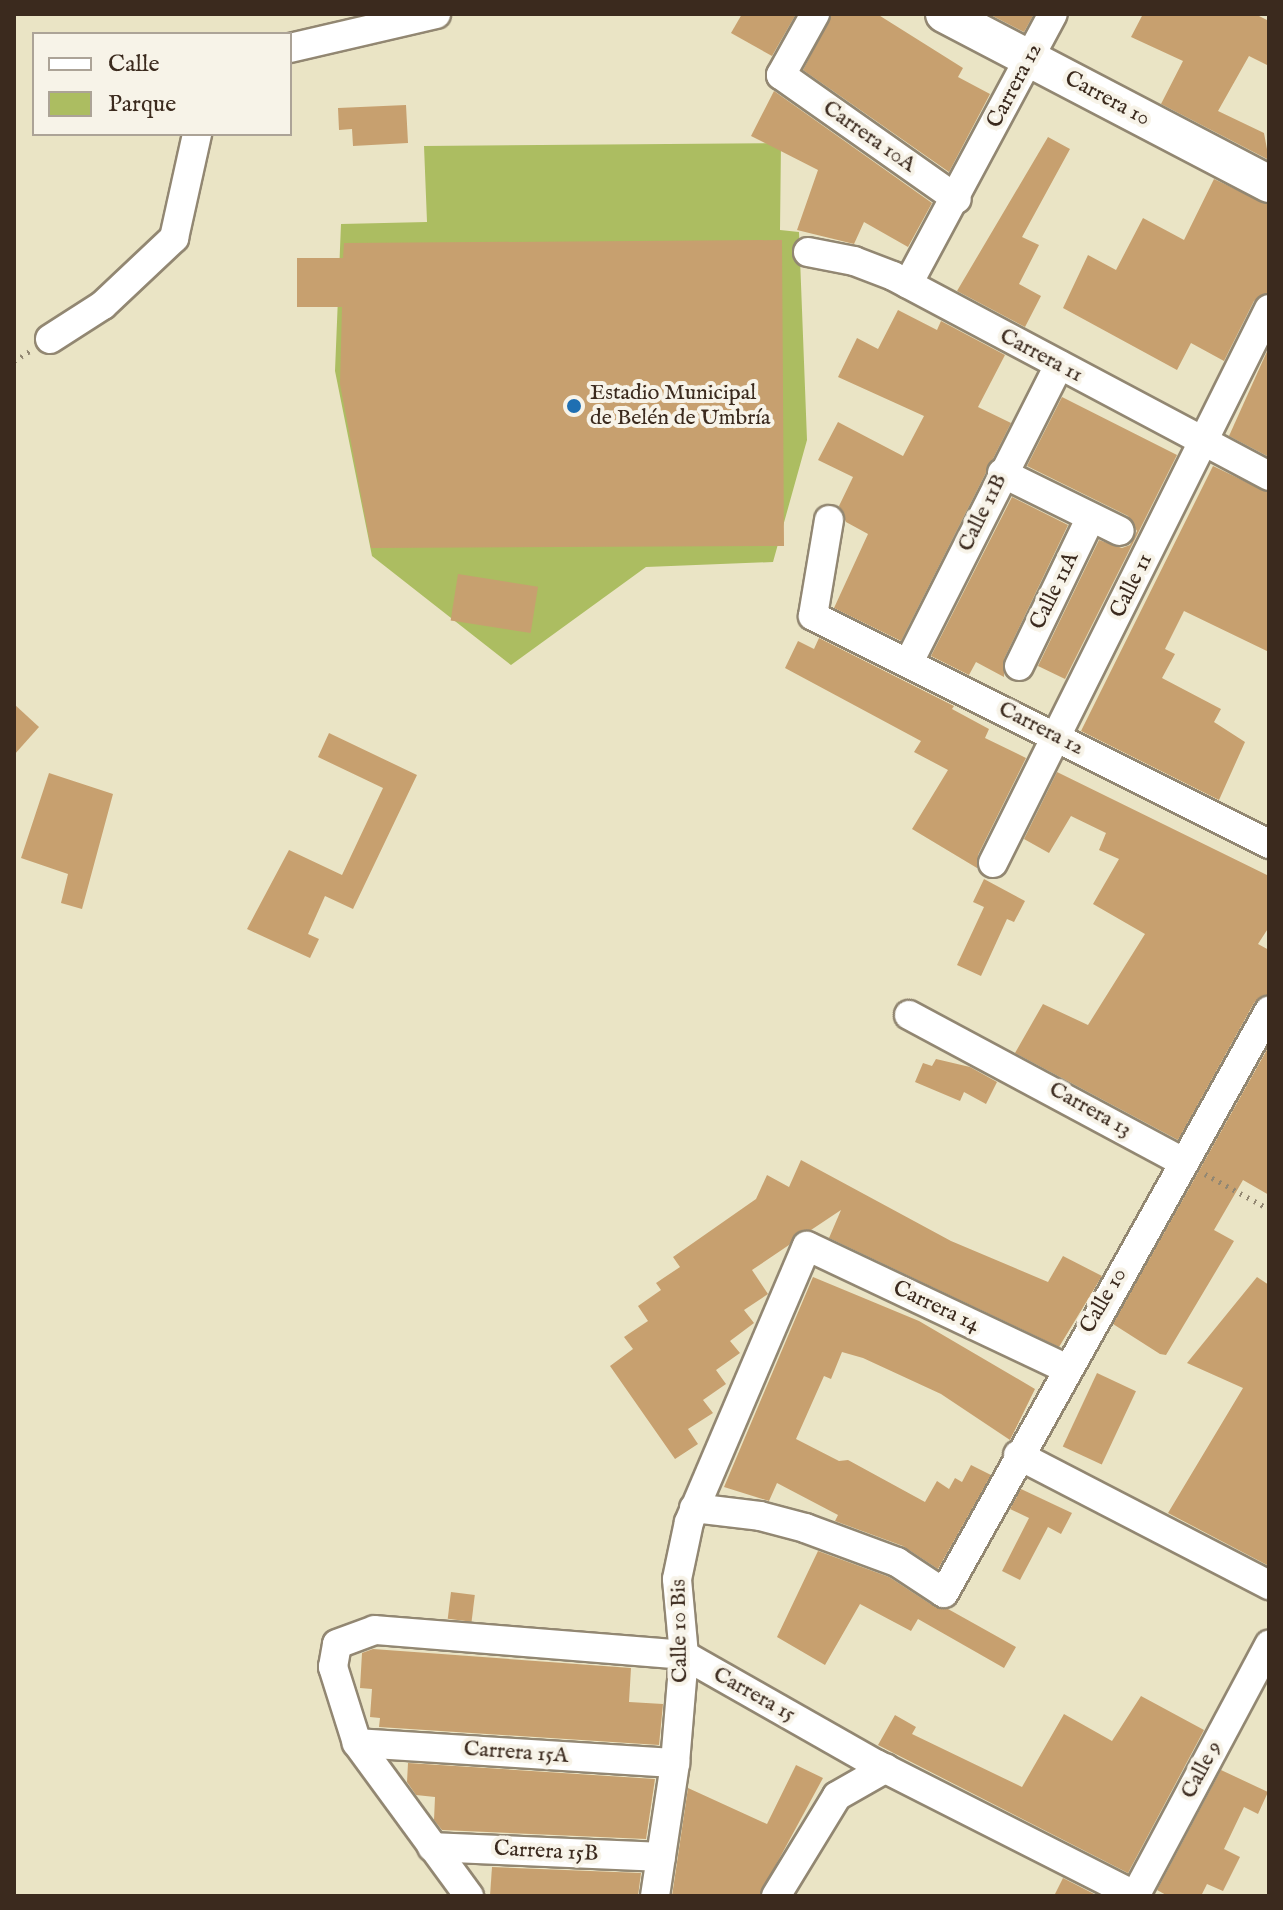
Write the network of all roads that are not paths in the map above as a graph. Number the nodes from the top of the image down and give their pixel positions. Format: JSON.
{"nodes":[{"id":1,"x":436,"y":14,"type":"edge"},
{"id":2,"x":815,"y":14,"type":"edge"},
{"id":3,"x":944,"y":14,"type":"edge"},
{"id":4,"x":1053,"y":14,"type":"edge"},
{"id":5,"x":292,"y":48,"type":"edge"},
{"id":6,"x":1030,"y":59,"type":"junction"},
{"id":7,"x":197,"y":136,"type":"edge"},
{"id":8,"x":1269,"y":184,"type":"edge"},
{"id":9,"x":957,"y":199,"type":"junction"},
{"id":10,"x":808,"y":252,"type":"dead end"},
{"id":11,"x":908,"y":284,"type":"junction"},
{"id":12,"x":1269,"y":309,"type":"edge"},
{"id":13,"x":50,"y":339,"type":"dead end"},
{"id":14,"x":1059,"y":365,"type":"junction"},
{"id":15,"x":1202,"y":442,"type":"junction"},
{"id":16,"x":1002,"y":473,"type":"junction"},
{"id":17,"x":1269,"y":476,"type":"edge"},
{"id":18,"x":1091,"y":517,"type":"junction"},
{"id":19,"x":829,"y":520,"type":"dead end"},
{"id":20,"x":1120,"y":531,"type":"dead end"},
{"id":21,"x":909,"y":662,"type":"junction"},
{"id":22,"x":1019,"y":666,"type":"dead end"},
{"id":23,"x":1059,"y":738,"type":"junction"},
{"id":24,"x":1269,"y":844,"type":"edge"},
{"id":25,"x":993,"y":863,"type":"dead end"},
{"id":26,"x":909,"y":1015,"type":"dead end"},
{"id":27,"x":1268,"y":1015,"type":"edge"},
{"id":28,"x":1183,"y":1162,"type":"junction"},
{"id":29,"x":807,"y":1246,"type":"joint"},
{"id":30,"x":1065,"y":1368,"type":"junction"},
{"id":31,"x":1018,"y":1455,"type":"junction"},
{"id":32,"x":694,"y":1508,"type":"junction"},
{"id":33,"x":1269,"y":1585,"type":"edge"},
{"id":34,"x":1269,"y":1645,"type":"edge"},
{"id":35,"x":684,"y":1655,"type":"junction"},
{"id":36,"x":357,"y":1743,"type":"junction"},
{"id":37,"x":675,"y":1763,"type":"junction"},
{"id":38,"x":886,"y":1768,"type":"junction"},
{"id":39,"x":432,"y":1847,"type":"junction"},
{"id":40,"x":661,"y":1857,"type":"junction"},
{"id":41,"x":469,"y":1896,"type":"edge"},
{"id":42,"x":655,"y":1896,"type":"edge"},
{"id":43,"x":776,"y":1896,"type":"edge"},
{"id":44,"x":1135,"y":1896,"type":"edge"}],
"edges":[{"from":1,"to":5,"type":"street"},
{"from":2,"to":9,"type":"street","name":"Carrera 10A"},
{"from":3,"to":6,"type":"main road","name":"Carrera 10"},
{"from":4,"to":6,"type":"street","name":"Carrera 12"},
{"from":6,"to":8,"type":"main road","name":"Carrera 10"},
{"from":6,"to":9,"type":"street","name":"Carrera 12"},
{"from":7,"to":13,"type":"street"},
{"from":9,"to":11,"type":"street","name":"Carrera 12"},
{"from":10,"to":11,"type":"street","name":"Carrera 11"},
{"from":11,"to":14,"type":"street","name":"Carrera 11"},
{"from":12,"to":15,"type":"street","name":"Calle 11"},
{"from":14,"to":15,"type":"street","name":"Carrera 11"},
{"from":14,"to":16,"type":"street","name":"Calle 11B"},
{"from":15,"to":17,"type":"street","name":"Carrera 11"},
{"from":15,"to":23,"type":"street","name":"Calle 11"},
{"from":16,"to":18,"type":"street"},
{"from":16,"to":21,"type":"street","name":"Calle 11B"},
{"from":18,"to":20,"type":"street"},
{"from":18,"to":22,"type":"street","name":"Calle 11A"},
{"from":19,"to":21,"type":"street","name":"Carrera 12"},
{"from":21,"to":23,"type":"street","name":"Carrera 12"},
{"from":23,"to":24,"type":"street","name":"Carrera 12"},
{"from":23,"to":25,"type":"street","name":"Calle 11"},
{"from":26,"to":28,"type":"street","name":"Carrera 13"},
{"from":27,"to":28,"type":"street","name":"Calle 10"},
{"from":28,"to":30,"type":"street","name":"Calle 10"},
{"from":29,"to":30,"type":"street","name":"Carrera 14"},
{"from":29,"to":32,"type":"street","name":"Calle 10 Bis"},
{"from":30,"to":31,"type":"street","name":"Calle 10"},
{"from":31,"to":32,"type":"street","name":"Calle 10"},
{"from":31,"to":33,"type":"street"},
{"from":32,"to":35,"type":"street","name":"Calle 10 Bis"},
{"from":34,"to":44,"type":"street","name":"Calle 9"},
{"from":35,"to":36,"type":"street","name":"Carrera 15"},
{"from":35,"to":37,"type":"street","name":"Calle 10 Bis"},
{"from":35,"to":38,"type":"street","name":"Carrera 15"},
{"from":36,"to":37,"type":"street","name":"Carrera 15A"},
{"from":36,"to":39,"type":"street"},
{"from":37,"to":40,"type":"street","name":"Calle 10 Bis"},
{"from":38,"to":43,"type":"street"},
{"from":38,"to":44,"type":"street","name":"Carrera 15"},
{"from":39,"to":40,"type":"street","name":"Carrera 15B"},
{"from":39,"to":41,"type":"street"},
{"from":40,"to":42,"type":"street","name":"Calle 10 Bis"}]}
